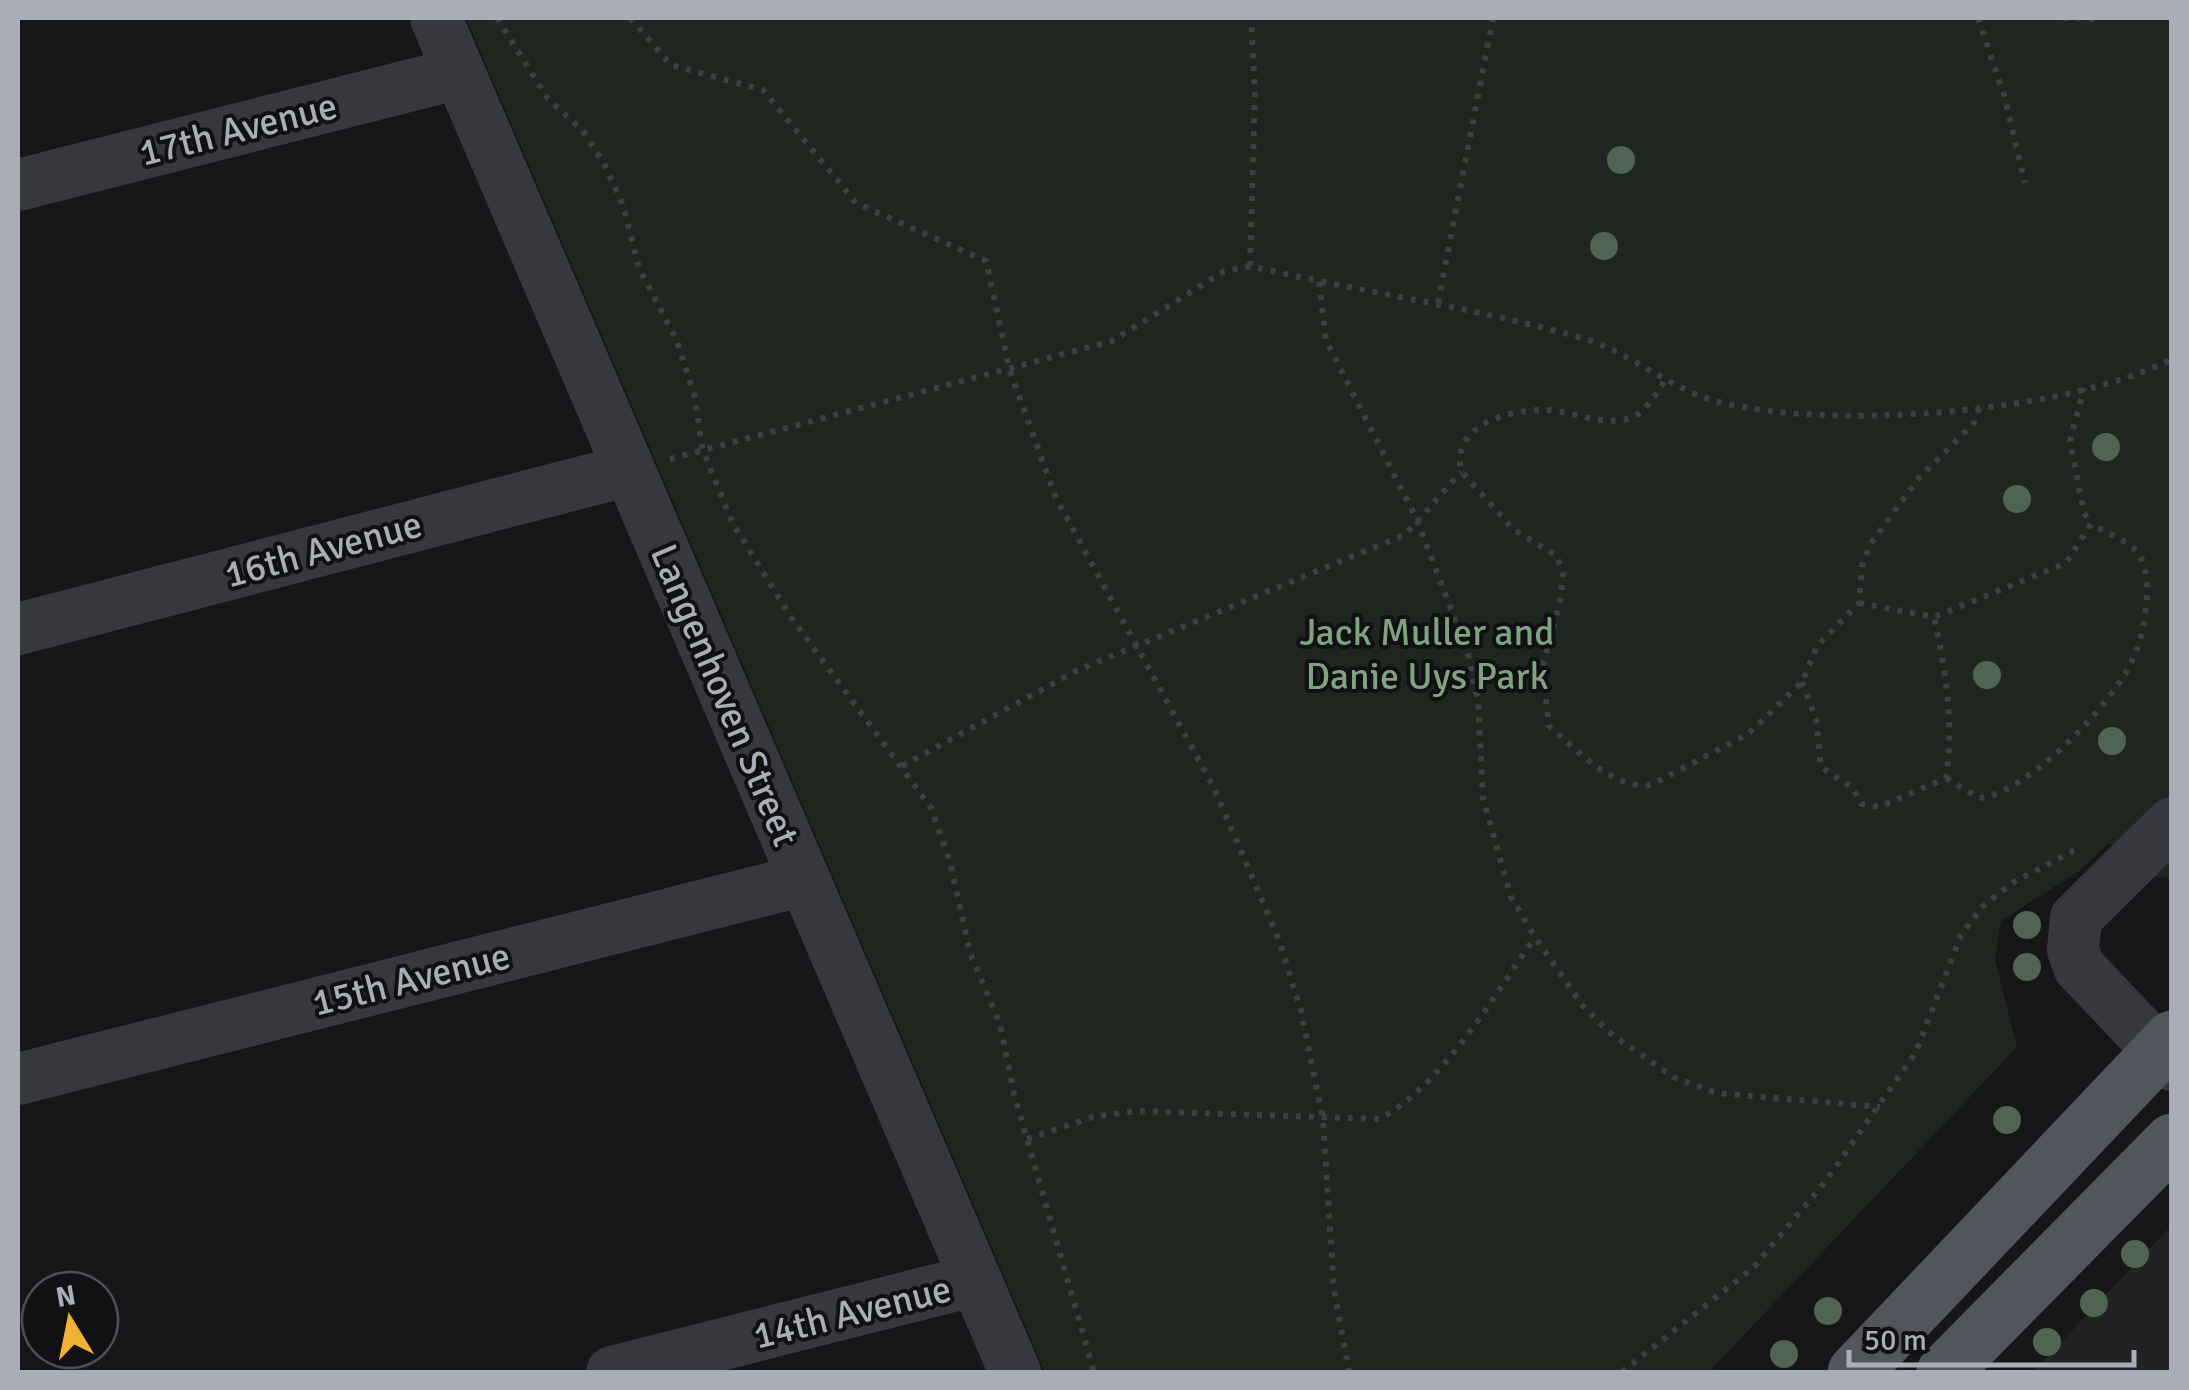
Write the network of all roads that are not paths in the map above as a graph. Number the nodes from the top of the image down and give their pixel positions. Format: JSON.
{"nodes":[{"id":1,"x":436,"y":18,"type":"edge"},
{"id":2,"x":459,"y":73,"type":"junction"},
{"id":3,"x":18,"y":185,"type":"edge"},
{"id":4,"x":642,"y":467,"type":"junction"},
{"id":5,"x":18,"y":628,"type":"edge"},
{"id":6,"x":2172,"y":824,"type":"edge"},
{"id":7,"x":804,"y":880,"type":"junction"},
{"id":8,"x":2167,"y":1052,"type":"edge"},
{"id":9,"x":18,"y":1079,"type":"edge"},
{"id":10,"x":2172,"y":1141,"type":"edge"},
{"id":11,"x":976,"y":1280,"type":"junction"},
{"id":12,"x":612,"y":1372,"type":"edge"},
{"id":13,"x":1015,"y":1372,"type":"edge"},
{"id":14,"x":1856,"y":1372,"type":"edge"},
{"id":15,"x":1944,"y":1372,"type":"edge"}],
"edges":[{"from":1,"to":2,"type":"street","name":"Langenhoven Street"},
{"from":2,"to":3,"type":"street","name":"17th Avenue"},
{"from":2,"to":4,"type":"street","name":"Langenhoven Street"},
{"from":4,"to":5,"type":"street","name":"16th Avenue"},
{"from":4,"to":7,"type":"street","name":"Langenhoven Street"},
{"from":6,"to":8,"type":"street"},
{"from":7,"to":9,"type":"street","name":"15th Avenue"},
{"from":7,"to":11,"type":"street","name":"Langenhoven Street"},
{"from":8,"to":14,"type":"main road"},
{"from":10,"to":15,"type":"main road"},
{"from":11,"to":12,"type":"street","name":"14th Avenue"},
{"from":11,"to":13,"type":"street","name":"Langenhoven Street"}]}
